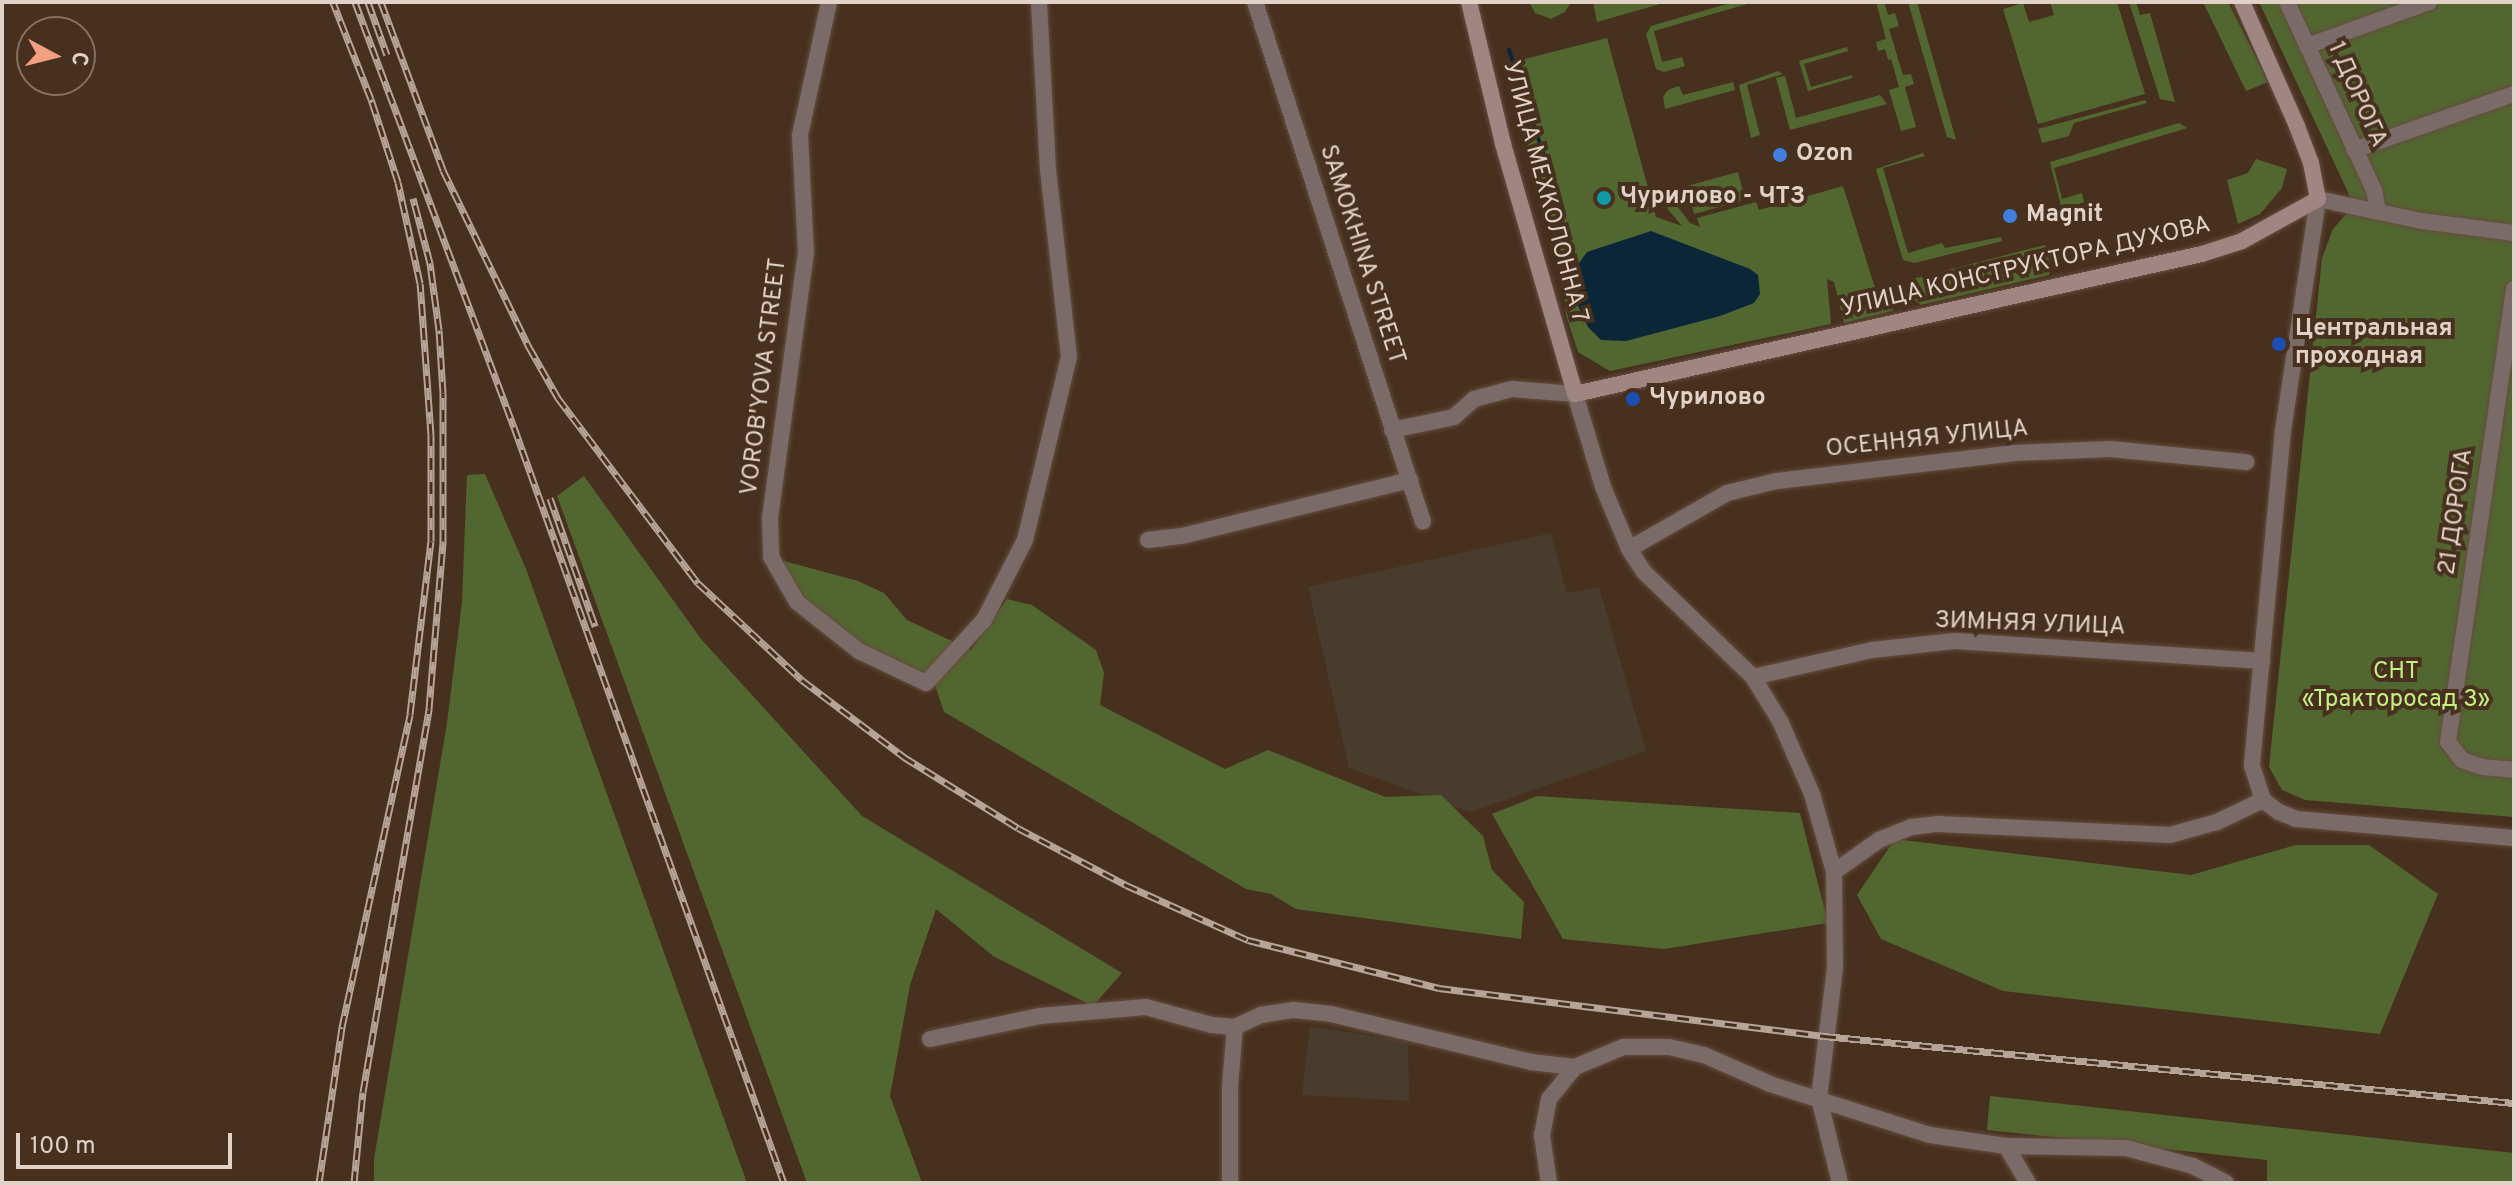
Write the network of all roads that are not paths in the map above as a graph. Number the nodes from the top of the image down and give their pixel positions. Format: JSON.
{"nodes":[{"id":1,"x":829,"y":2,"type":"edge"},
{"id":2,"x":1039,"y":2,"type":"edge"},
{"id":3,"x":1255,"y":2,"type":"edge"},
{"id":4,"x":1469,"y":2,"type":"edge"},
{"id":5,"x":2242,"y":2,"type":"edge"},
{"id":6,"x":2287,"y":2,"type":"edge"},
{"id":7,"x":2429,"y":2,"type":"edge"},
{"id":8,"x":2307,"y":46,"type":"junction"},
{"id":9,"x":2514,"y":94,"type":"edge"},
{"id":10,"x":2354,"y":150,"type":"junction"},
{"id":11,"x":2318,"y":199,"type":"junction"},
{"id":12,"x":2378,"y":210,"type":"junction"},
{"id":13,"x":2514,"y":233,"type":"edge"},
{"id":14,"x":2514,"y":289,"type":"edge"},
{"id":15,"x":1575,"y":394,"type":"junction"},
{"id":16,"x":1392,"y":430,"type":"junction"},
{"id":17,"x":2246,"y":462,"type":"dead end"},
{"id":18,"x":1410,"y":480,"type":"junction"},
{"id":19,"x":1423,"y":522,"type":"dead end"},
{"id":20,"x":1148,"y":540,"type":"dead end"},
{"id":21,"x":1629,"y":549,"type":"junction"},
{"id":22,"x":2262,"y":661,"type":"junction"},
{"id":23,"x":1753,"y":677,"type":"junction"},
{"id":24,"x":2514,"y":770,"type":"edge"},
{"id":25,"x":2263,"y":800,"type":"junction"},
{"id":26,"x":2514,"y":838,"type":"edge"},
{"id":27,"x":1834,"y":872,"type":"junction"},
{"id":28,"x":1235,"y":1027,"type":"junction"},
{"id":29,"x":930,"y":1039,"type":"dead end"},
{"id":30,"x":1575,"y":1067,"type":"junction"},
{"id":31,"x":1819,"y":1098,"type":"junction"},
{"id":32,"x":2006,"y":1146,"type":"junction"},
{"id":33,"x":1230,"y":1183,"type":"edge"},
{"id":34,"x":1549,"y":1183,"type":"edge"},
{"id":35,"x":1840,"y":1183,"type":"edge"},
{"id":36,"x":2028,"y":1183,"type":"edge"},
{"id":37,"x":2226,"y":1183,"type":"edge"}],
"edges":[{"from":1,"to":2,"type":"street","name":"VOROB'YOVA STREET"},
{"from":3,"to":16,"type":"street","name":"SAMOKHINA STREET"},
{"from":4,"to":15,"type":"street","name":"УЛИЦА МЕХКОЛОННА 7"},
{"from":5,"to":11,"type":"street"},
{"from":6,"to":8,"type":"street","name":"1 ДОРОГА"},
{"from":7,"to":8,"type":"street"},
{"from":8,"to":10,"type":"street","name":"1 ДОРОГА"},
{"from":9,"to":10,"type":"street"},
{"from":10,"to":12,"type":"street","name":"1 ДОРОГА"},
{"from":11,"to":12,"type":"street"},
{"from":11,"to":15,"type":"street","name":"УЛИЦА КОНСТРУКТОРА ДУХОВА"},
{"from":11,"to":22,"type":"street"},
{"from":12,"to":13,"type":"street"},
{"from":14,"to":24,"type":"street","name":"21 ДОРОГА"},
{"from":15,"to":16,"type":"street"},
{"from":15,"to":21,"type":"street"},
{"from":16,"to":18,"type":"street","name":"SAMOKHINA STREET"},
{"from":17,"to":21,"type":"street","name":"ОСЕННЯЯ УЛИЦА"},
{"from":18,"to":19,"type":"street","name":"SAMOKHINA STREET"},
{"from":18,"to":20,"type":"street"},
{"from":21,"to":23,"type":"street"},
{"from":22,"to":23,"type":"street","name":"ЗИМНЯЯ УЛИЦА"},
{"from":22,"to":25,"type":"street"},
{"from":23,"to":27,"type":"street"},
{"from":25,"to":26,"type":"street"},
{"from":25,"to":27,"type":"street"},
{"from":27,"to":31,"type":"street"},
{"from":28,"to":29,"type":"street"},
{"from":28,"to":30,"type":"street"},
{"from":28,"to":33,"type":"street"},
{"from":30,"to":31,"type":"street"},
{"from":30,"to":34,"type":"street"},
{"from":31,"to":32,"type":"street"},
{"from":31,"to":35,"type":"street"},
{"from":32,"to":36,"type":"street"},
{"from":32,"to":37,"type":"street"}]}
